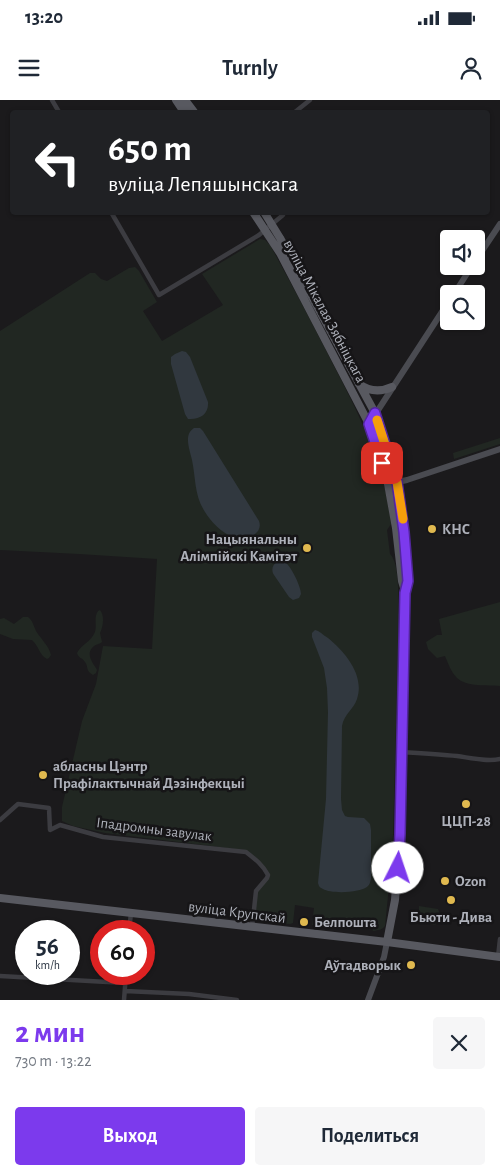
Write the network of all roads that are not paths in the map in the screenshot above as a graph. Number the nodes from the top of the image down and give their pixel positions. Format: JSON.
{"nodes":[{"id":1,"x":310,"y":100,"type":"edge"},
{"id":2,"x":298,"y":110,"type":"edge"},
{"id":3,"x":113,"y":215,"type":"edge"},
{"id":4,"x":256,"y":215,"type":"edge"},
{"id":5,"x":265,"y":215,"type":"edge"},
{"id":6,"x":282,"y":215,"type":"edge"},
{"id":7,"x":500,"y":224,"type":"edge"},
{"id":8,"x":269,"y":228,"type":"junction"},
{"id":9,"x":485,"y":246,"type":"edge"},
{"id":10,"x":440,"y":315,"type":"edge"},
{"id":11,"x":358,"y":384,"type":"junction"},
{"id":12,"x":392,"y":387,"type":"junction"},
{"id":13,"x":375,"y":413,"type":"junction"},
{"id":14,"x":369,"y":424,"type":"junction"},
{"id":15,"x":500,"y":449,"type":"edge"},
{"id":16,"x":397,"y":482,"type":"junction"},
{"id":17,"x":388,"y":484,"type":"junction"},
{"id":18,"x":405,"y":593,"type":"junction"},
{"id":19,"x":402,"y":752,"type":"junction"},
{"id":20,"x":500,"y":759,"type":"edge"},
{"id":21,"x":0,"y":820,"type":"edge"},
{"id":22,"x":0,"y":898,"type":"edge"},
{"id":23,"x":131,"y":913,"type":"junction"},
{"id":24,"x":130,"y":920,"type":"edge"},
{"id":25,"x":252,"y":928,"type":"junction"},
{"id":26,"x":500,"y":939,"type":"edge"},
{"id":27,"x":387,"y":942,"type":"junction"},
{"id":28,"x":499,"y":957,"type":"edge"},
{"id":29,"x":0,"y":976,"type":"edge"},
{"id":30,"x":90,"y":981,"type":"edge"},
{"id":31,"x":125,"y":985,"type":"edge"},
{"id":32,"x":125,"y":991,"type":"junction"},
{"id":33,"x":124,"y":1000,"type":"edge"},
{"id":34,"x":237,"y":1000,"type":"edge"},
{"id":35,"x":368,"y":1000,"type":"edge"}],
"edges":[{"from":1,"to":2,"type":"street"},
{"from":3,"to":8,"type":"street"},
{"from":4,"to":8,"type":"main road","name":"вуліца Мікалая Зябніцкага"},
{"from":5,"to":8,"type":"main road","name":"вуліца Мікалая Зябніцкага"},
{"from":6,"to":8,"type":"street"},
{"from":7,"to":9,"type":"main road"},
{"from":8,"to":11,"type":"main road","name":"вуліца Мікалая Зябніцкага"},
{"from":8,"to":14,"type":"main road","name":"вуліца Мікалая Зябніцкага"},
{"from":10,"to":12,"type":"main road"},
{"from":11,"to":12,"type":"main road"},
{"from":11,"to":13,"type":"main road","name":"вуліца Мікалая Зябніцкага"},
{"from":12,"to":13,"type":"main road"},
{"from":13,"to":14,"type":"main road"},
{"from":13,"to":16,"type":"main road","name":"вуліца Мікалая Зябніцкага"},
{"from":14,"to":17,"type":"main road","name":"вуліца Мікалая Зябніцкага"},
{"from":15,"to":16,"type":"main road"},
{"from":16,"to":17,"type":"main road"},
{"from":16,"to":18,"type":"main road","name":"вуліца Мікалая Зябніцкага"},
{"from":17,"to":18,"type":"main road","name":"вуліца Мікалая Зябніцкага"},
{"from":18,"to":19,"type":"main road"},
{"from":19,"to":20,"type":"street"},
{"from":19,"to":27,"type":"main road"},
{"from":21,"to":25,"type":"street","name":"Іпадромны завулак"},
{"from":22,"to":23,"type":"main road","name":"вуліца Крупскай"},
{"from":23,"to":24,"type":"street"},
{"from":23,"to":25,"type":"main road","name":"вуліца Крупскай"},
{"from":25,"to":27,"type":"main road","name":"вуліца Крупскай"},
{"from":26,"to":28,"type":"street"},
{"from":27,"to":28,"type":"main road","name":"вуліца Крупскай"},
{"from":27,"to":35,"type":"main road"},
{"from":29,"to":30,"type":"street"},
{"from":31,"to":32,"type":"street"},
{"from":32,"to":33,"type":"street"},
{"from":32,"to":34,"type":"street"}]}
